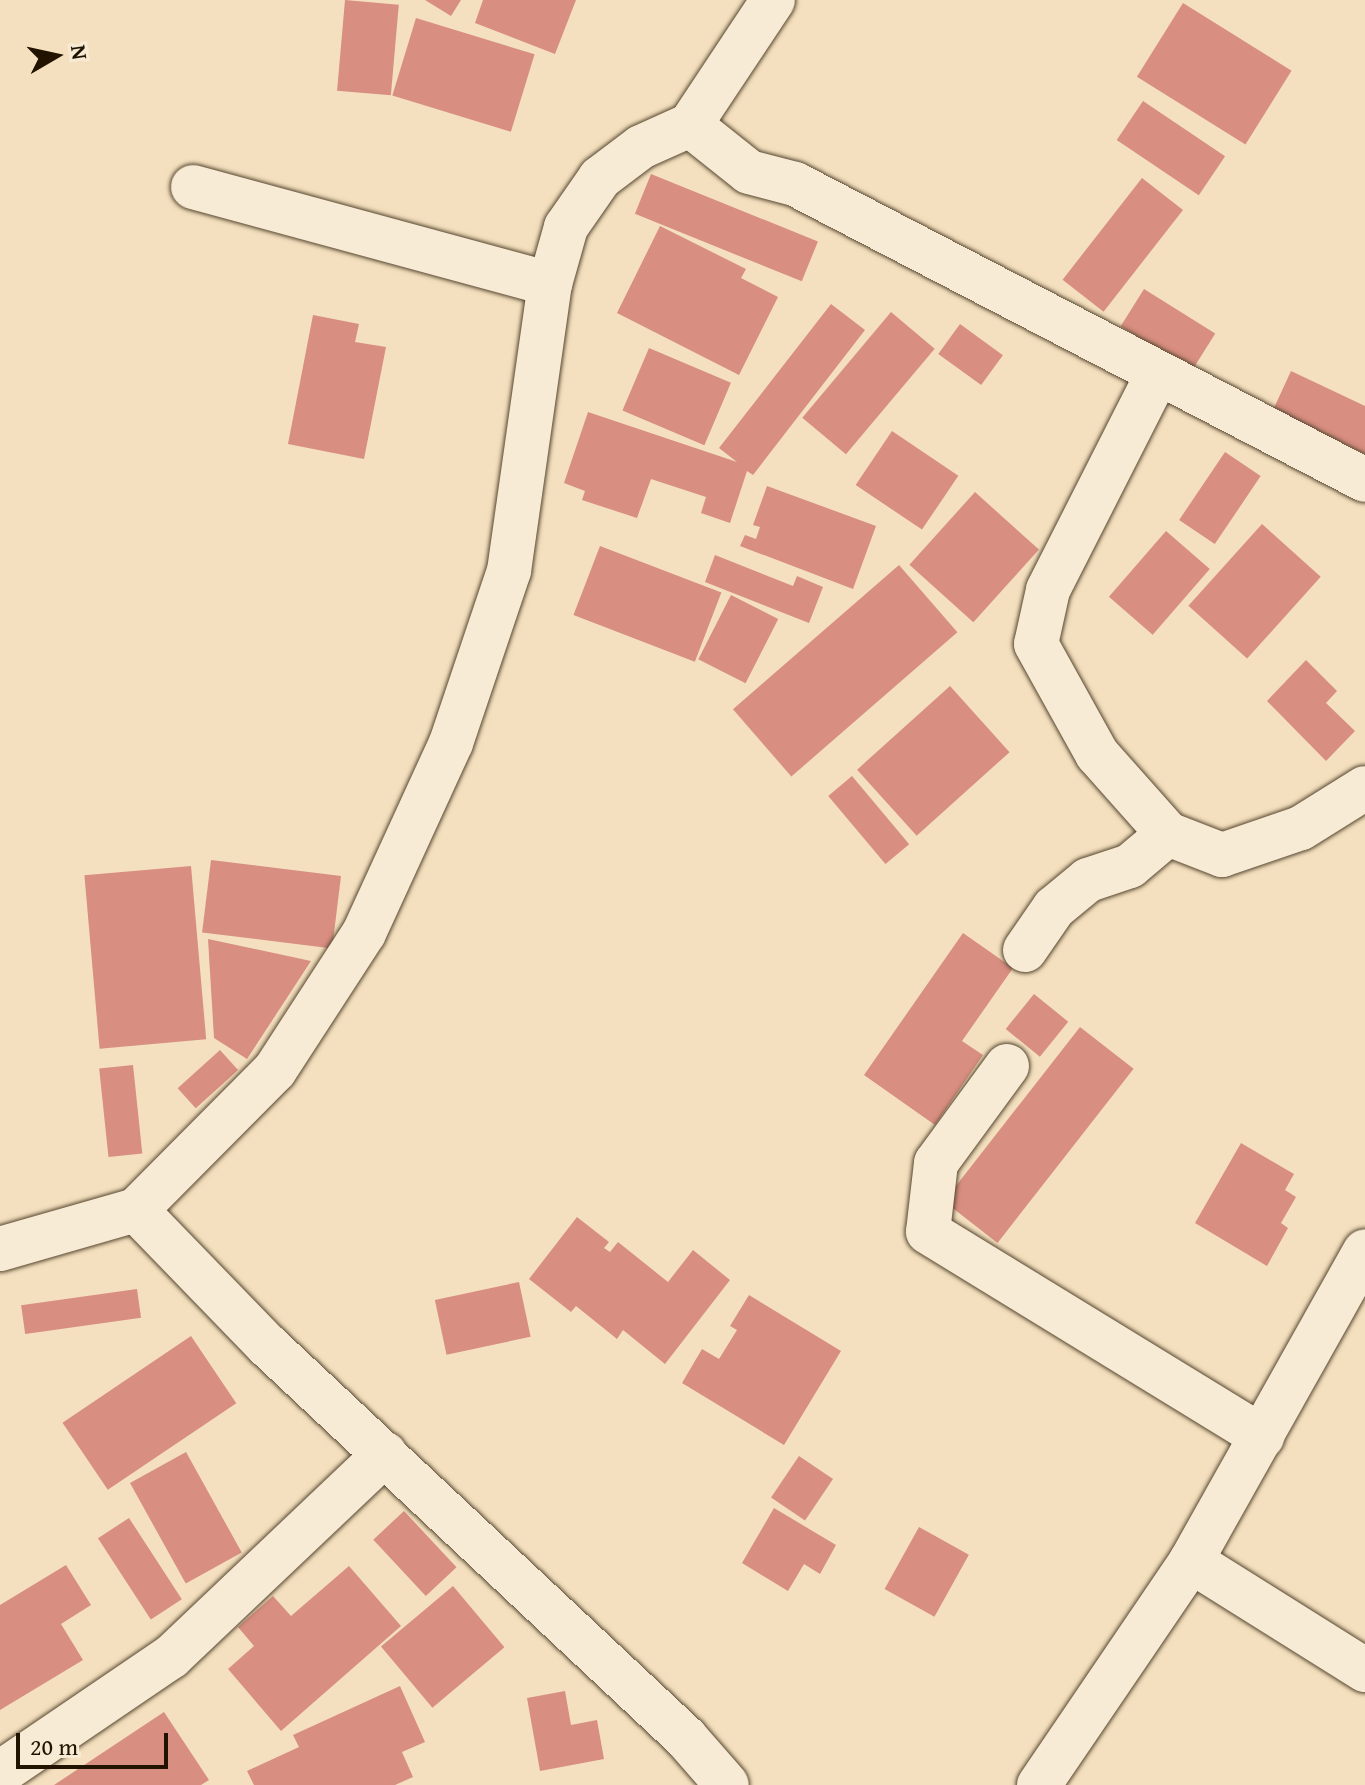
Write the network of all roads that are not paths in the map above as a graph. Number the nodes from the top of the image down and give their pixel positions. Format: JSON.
{"nodes":[{"id":1,"x":773,"y":0,"type":"edge"},
{"id":2,"x":690,"y":125,"type":"junction"},
{"id":3,"x":193,"y":187,"type":"dead end"},
{"id":4,"x":550,"y":284,"type":"junction"},
{"id":5,"x":1158,"y":373,"type":"junction"},
{"id":6,"x":1365,"y":480,"type":"edge"},
{"id":7,"x":1365,"y":788,"type":"edge"},
{"id":8,"x":1168,"y":834,"type":"junction"},
{"id":9,"x":1025,"y":950,"type":"dead end"},
{"id":10,"x":1007,"y":1066,"type":"dead end"},
{"id":11,"x":136,"y":1210,"type":"junction"},
{"id":12,"x":0,"y":1249,"type":"edge"},
{"id":13,"x":1365,"y":1251,"type":"edge"},
{"id":14,"x":1262,"y":1437,"type":"junction"},
{"id":15,"x":385,"y":1454,"type":"junction"},
{"id":16,"x":1191,"y":1561,"type":"junction"},
{"id":17,"x":1365,"y":1670,"type":"edge"},
{"id":18,"x":0,"y":1774,"type":"edge"},
{"id":19,"x":5,"y":1785,"type":"edge"},
{"id":20,"x":727,"y":1785,"type":"edge"},
{"id":21,"x":1039,"y":1785,"type":"edge"}],
"edges":[{"from":1,"to":2,"type":"street"},
{"from":2,"to":4,"type":"street"},
{"from":2,"to":5,"type":"street"},
{"from":3,"to":4,"type":"street"},
{"from":4,"to":11,"type":"street"},
{"from":5,"to":6,"type":"street"},
{"from":5,"to":8,"type":"street"},
{"from":7,"to":8,"type":"street"},
{"from":8,"to":9,"type":"street"},
{"from":10,"to":14,"type":"street"},
{"from":11,"to":12,"type":"street"},
{"from":11,"to":15,"type":"street"},
{"from":13,"to":14,"type":"street"},
{"from":14,"to":16,"type":"street"},
{"from":15,"to":18,"type":"street"},
{"from":15,"to":20,"type":"street"},
{"from":16,"to":17,"type":"street"},
{"from":16,"to":21,"type":"street"},
{"from":18,"to":19,"type":"street"}]}
